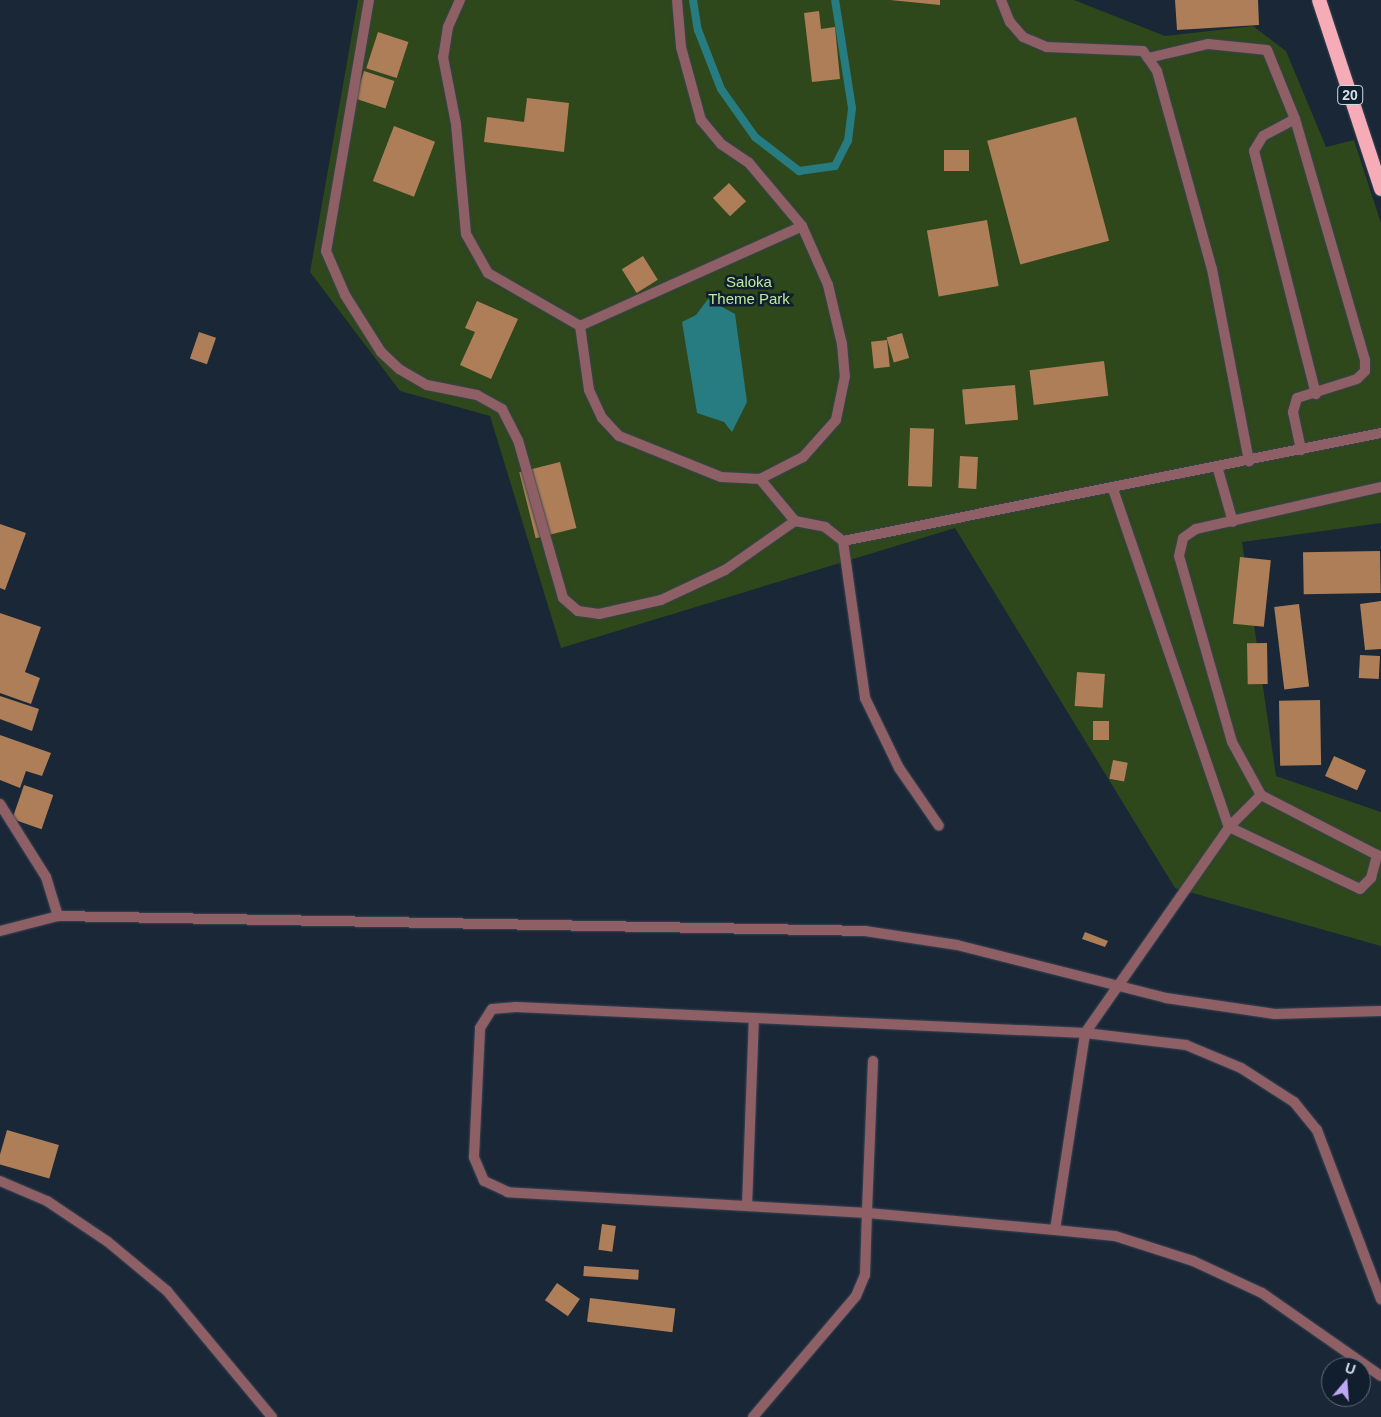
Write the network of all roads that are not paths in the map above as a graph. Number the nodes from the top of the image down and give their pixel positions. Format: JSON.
{"nodes":[{"id":1,"x":370,"y":0,"type":"edge"},
{"id":2,"x":460,"y":0,"type":"edge"},
{"id":3,"x":677,"y":0,"type":"edge"},
{"id":4,"x":1001,"y":0,"type":"edge"},
{"id":5,"x":1319,"y":0,"type":"edge"},
{"id":6,"x":1148,"y":58,"type":"junction"},
{"id":7,"x":1295,"y":119,"type":"junction"},
{"id":8,"x":1381,"y":189,"type":"edge"},
{"id":9,"x":802,"y":226,"type":"junction"},
{"id":10,"x":580,"y":326,"type":"junction"},
{"id":11,"x":1316,"y":394,"type":"junction"},
{"id":12,"x":1381,"y":432,"type":"edge"},
{"id":13,"x":1301,"y":450,"type":"junction"},
{"id":14,"x":1249,"y":461,"type":"junction"},
{"id":15,"x":1217,"y":466,"type":"junction"},
{"id":16,"x":760,"y":479,"type":"junction"},
{"id":17,"x":1381,"y":487,"type":"edge"},
{"id":18,"x":1113,"y":489,"type":"junction"},
{"id":19,"x":795,"y":521,"type":"junction"},
{"id":20,"x":1233,"y":522,"type":"junction"},
{"id":21,"x":843,"y":541,"type":"junction"},
{"id":22,"x":1261,"y":796,"type":"junction"},
{"id":23,"x":0,"y":804,"type":"edge"},
{"id":24,"x":939,"y":826,"type":"dead end"},
{"id":25,"x":1229,"y":827,"type":"junction"},
{"id":26,"x":58,"y":916,"type":"junction"},
{"id":27,"x":0,"y":931,"type":"edge"},
{"id":28,"x":1121,"y":986,"type":"junction"},
{"id":29,"x":1381,"y":1011,"type":"edge"},
{"id":30,"x":754,"y":1018,"type":"junction"},
{"id":31,"x":1085,"y":1033,"type":"junction"},
{"id":32,"x":873,"y":1061,"type":"dead end"},
{"id":33,"x":0,"y":1181,"type":"edge"},
{"id":34,"x":747,"y":1206,"type":"junction"},
{"id":35,"x":867,"y":1213,"type":"junction"},
{"id":36,"x":1055,"y":1230,"type":"junction"},
{"id":37,"x":1381,"y":1299,"type":"edge"},
{"id":38,"x":1381,"y":1376,"type":"edge"},
{"id":39,"x":272,"y":1417,"type":"edge"},
{"id":40,"x":753,"y":1417,"type":"edge"}],
"edges":[{"from":1,"to":19,"type":"street"},
{"from":2,"to":10,"type":"street"},
{"from":3,"to":9,"type":"street"},
{"from":4,"to":6,"type":"street"},
{"from":5,"to":8,"type":"highway","number":"20"},
{"from":6,"to":7,"type":"street"},
{"from":6,"to":14,"type":"street"},
{"from":7,"to":11,"type":"street"},
{"from":7,"to":11,"type":"street"},
{"from":9,"to":10,"type":"street"},
{"from":9,"to":16,"type":"street"},
{"from":10,"to":16,"type":"street"},
{"from":11,"to":13,"type":"street"},
{"from":12,"to":13,"type":"street"},
{"from":13,"to":14,"type":"street"},
{"from":14,"to":15,"type":"street"},
{"from":15,"to":18,"type":"street"},
{"from":15,"to":20,"type":"street"},
{"from":16,"to":19,"type":"street"},
{"from":17,"to":20,"type":"street"},
{"from":18,"to":21,"type":"street"},
{"from":18,"to":25,"type":"street"},
{"from":19,"to":21,"type":"street"},
{"from":20,"to":22,"type":"street"},
{"from":21,"to":24,"type":"street"},
{"from":22,"to":25,"type":"street"},
{"from":22,"to":25,"type":"street"},
{"from":23,"to":26,"type":"street"},
{"from":25,"to":28,"type":"street"},
{"from":26,"to":27,"type":"street"},
{"from":26,"to":28,"type":"street"},
{"from":28,"to":29,"type":"street"},
{"from":28,"to":31,"type":"street"},
{"from":30,"to":31,"type":"street"},
{"from":30,"to":34,"type":"street"},
{"from":30,"to":34,"type":"street"},
{"from":31,"to":36,"type":"street"},
{"from":31,"to":37,"type":"street"},
{"from":32,"to":35,"type":"street"},
{"from":33,"to":39,"type":"street"},
{"from":34,"to":35,"type":"street"},
{"from":35,"to":36,"type":"street"},
{"from":35,"to":40,"type":"street"},
{"from":36,"to":38,"type":"street"}]}
